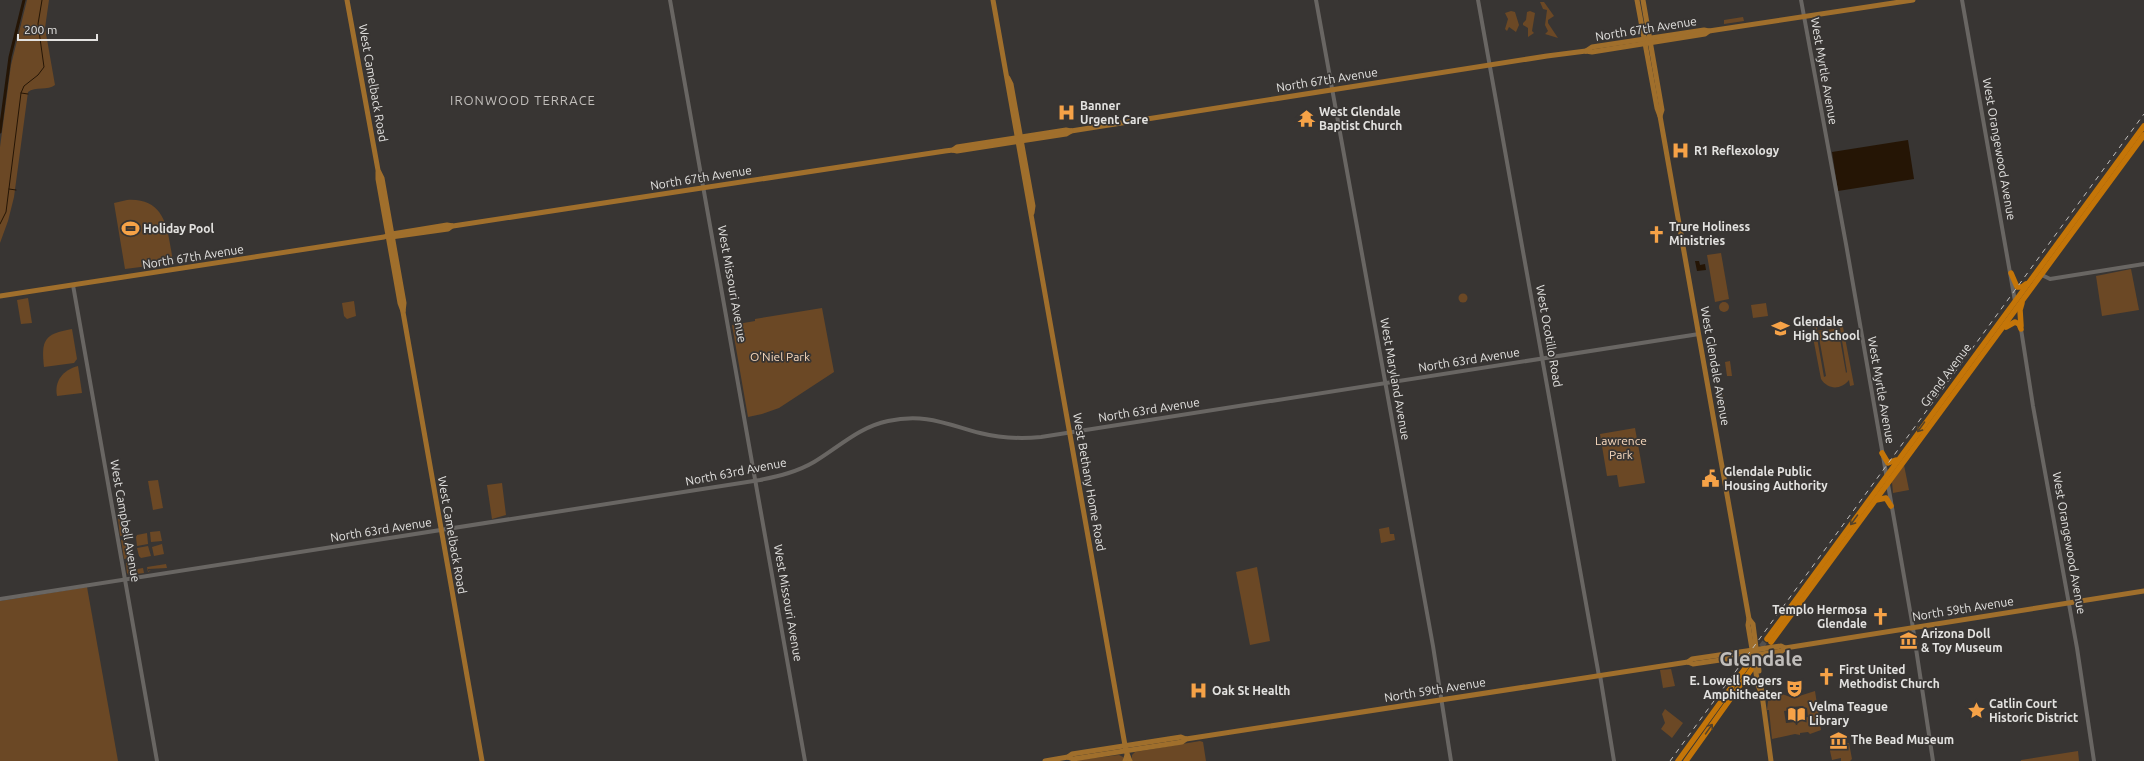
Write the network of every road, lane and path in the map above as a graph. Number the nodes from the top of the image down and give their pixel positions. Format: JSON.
{"nodes":[{"id":1,"x":347,"y":0,"type":"edge"},
{"id":2,"x":670,"y":0,"type":"edge"},
{"id":3,"x":993,"y":0,"type":"edge"},
{"id":4,"x":1316,"y":0,"type":"edge"},
{"id":5,"x":1478,"y":0,"type":"edge"},
{"id":6,"x":1637,"y":0,"type":"edge"},
{"id":7,"x":1643,"y":0,"type":"edge"},
{"id":8,"x":1801,"y":0,"type":"edge"},
{"id":9,"x":1913,"y":0,"type":"edge"},
{"id":10,"x":1962,"y":0,"type":"edge"},
{"id":11,"x":1804,"y":17,"type":"junction"},
{"id":12,"x":1647,"y":41,"type":"junction"},
{"id":13,"x":1490,"y":65,"type":"junction"},
{"id":14,"x":1333,"y":90,"type":"junction"},
{"id":15,"x":2144,"y":126,"type":"edge"},
{"id":16,"x":2144,"y":135,"type":"edge"},
{"id":17,"x":1019,"y":140,"type":"junction"},
{"id":18,"x":704,"y":188,"type":"junction"},
{"id":19,"x":391,"y":236,"type":"junction"},
{"id":20,"x":2144,"y":264,"type":"edge"},
{"id":21,"x":2011,"y":273,"type":"junction"},
{"id":22,"x":2042,"y":275,"type":"junction"},
{"id":23,"x":2034,"y":277,"type":"junction"},
{"id":24,"x":73,"y":285,"type":"junction"},
{"id":25,"x":0,"y":296,"type":"edge"},
{"id":26,"x":2026,"y":296,"type":"junction"},
{"id":27,"x":2015,"y":301,"type":"junction"},
{"id":28,"x":2005,"y":324,"type":"junction"},
{"id":29,"x":2021,"y":329,"type":"junction"},
{"id":30,"x":1699,"y":334,"type":"junction"},
{"id":31,"x":1983,"y":354,"type":"junction"},
{"id":32,"x":1543,"y":359,"type":"junction"},
{"id":33,"x":1385,"y":383,"type":"junction"},
{"id":34,"x":1071,"y":432,"type":"junction"},
{"id":35,"x":1882,"y":453,"type":"junction"},
{"id":36,"x":1900,"y":456,"type":"junction"},
{"id":37,"x":1886,"y":475,"type":"junction"},
{"id":38,"x":756,"y":481,"type":"junction"},
{"id":39,"x":1888,"y":484,"type":"junction"},
{"id":40,"x":1876,"y":501,"type":"junction"},
{"id":41,"x":1891,"y":506,"type":"junction"},
{"id":42,"x":441,"y":530,"type":"junction"},
{"id":43,"x":125,"y":579,"type":"junction"},
{"id":44,"x":2144,"y":591,"type":"edge"},
{"id":45,"x":0,"y":599,"type":"edge"},
{"id":46,"x":2070,"y":603,"type":"junction"},
{"id":47,"x":1913,"y":627,"type":"junction"},
{"id":48,"x":1755,"y":652,"type":"junction"},
{"id":49,"x":1732,"y":658,"type":"junction"},
{"id":50,"x":1688,"y":662,"type":"junction"},
{"id":51,"x":1751,"y":668,"type":"junction"},
{"id":52,"x":1600,"y":676,"type":"junction"},
{"id":53,"x":1760,"y":690,"type":"junction"},
{"id":54,"x":1442,"y":699,"type":"junction"},
{"id":55,"x":1126,"y":751,"type":"junction"},
{"id":56,"x":156,"y":761,"type":"edge"},
{"id":57,"x":482,"y":761,"type":"edge"},
{"id":58,"x":805,"y":761,"type":"edge"},
{"id":59,"x":1045,"y":761,"type":"edge"},
{"id":60,"x":1125,"y":761,"type":"edge"},
{"id":61,"x":1130,"y":761,"type":"edge"},
{"id":62,"x":1451,"y":761,"type":"edge"},
{"id":63,"x":1614,"y":761,"type":"edge"},
{"id":64,"x":1678,"y":761,"type":"edge"},
{"id":65,"x":1686,"y":761,"type":"edge"},
{"id":66,"x":1771,"y":761,"type":"edge"},
{"id":67,"x":1933,"y":761,"type":"edge"},
{"id":68,"x":2094,"y":761,"type":"edge"}],
"edges":[{"from":1,"to":19,"type":"main road","name":"West Camelback Road"},
{"from":2,"to":18,"type":"street","name":"West Missouri Avenue"},
{"from":3,"to":17,"type":"main road","name":"West Bethany Home Road"},
{"from":4,"to":14,"type":"street","name":"West Maryland Avenue"},
{"from":5,"to":13,"type":"street","name":"West Ocotillo Road"},
{"from":6,"to":12,"type":"main road","name":"West Glendale Avenue"},
{"from":7,"to":12,"type":"main road","name":"West Glendale Avenue"},
{"from":8,"to":11,"type":"street","name":"West Myrtle Avenue"},
{"from":9,"to":11,"type":"main road","name":"North 67th Avenue"},
{"from":10,"to":21,"type":"street","name":"West Orangewood Avenue"},
{"from":11,"to":12,"type":"main road","name":"North 67th Avenue"},
{"from":11,"to":35,"type":"street","name":"West Myrtle Avenue"},
{"from":12,"to":13,"type":"main road","name":"North 67th Avenue"},
{"from":12,"to":30,"type":"main road","name":"West Glendale Avenue"},
{"from":13,"to":14,"type":"main road","name":"North 67th Avenue"},
{"from":13,"to":32,"type":"street","name":"West Ocotillo Road"},
{"from":14,"to":17,"type":"main road","name":"North 67th Avenue"},
{"from":14,"to":33,"type":"street","name":"West Maryland Avenue"},
{"from":15,"to":23,"type":"highway","name":"Grand Avenue"},
{"from":16,"to":22,"type":"highway","name":"Grand Avenue"},
{"from":17,"to":18,"type":"main road","name":"North 67th Avenue"},
{"from":17,"to":34,"type":"main road","name":"West Bethany Home Road"},
{"from":18,"to":19,"type":"main road","name":"North 67th Avenue"},
{"from":18,"to":38,"type":"street","name":"West Missouri Avenue"},
{"from":19,"to":24,"type":"main road","name":"North 67th Avenue"},
{"from":19,"to":42,"type":"main road","name":"West Camelback Road"},
{"from":20,"to":22,"type":"street"},
{"from":21,"to":23,"type":"highway"},
{"from":21,"to":27,"type":"street","name":"West Orangewood Avenue"},
{"from":22,"to":26,"type":"highway","name":"Grand Avenue"},
{"from":23,"to":27,"type":"highway","name":"Grand Avenue"},
{"from":24,"to":25,"type":"main road","name":"North 67th Avenue"},
{"from":24,"to":43,"type":"street","name":"West Campbell Avenue"},
{"from":26,"to":28,"type":"highway","name":"Grand Avenue"},
{"from":26,"to":29,"type":"highway"},
{"from":27,"to":28,"type":"highway"},
{"from":27,"to":36,"type":"highway","name":"Grand Avenue","one_way":true},
{"from":28,"to":31,"type":"highway","name":"Grand Avenue"},
{"from":29,"to":31,"type":"highway"},
{"from":29,"to":46,"type":"street","name":"West Orangewood Avenue"},
{"from":30,"to":32,"type":"street","name":"North 63rd Avenue"},
{"from":30,"to":48,"type":"main road","name":"West Glendale Avenue"},
{"from":31,"to":39,"type":"highway","name":"Grand Avenue"},
{"from":32,"to":33,"type":"street","name":"North 63rd Avenue"},
{"from":32,"to":52,"type":"street","name":"West Ocotillo Road"},
{"from":33,"to":34,"type":"street","name":"North 63rd Avenue"},
{"from":33,"to":54,"type":"street","name":"West Maryland Avenue"},
{"from":34,"to":38,"type":"street","name":"North 63rd Avenue"},
{"from":34,"to":55,"type":"main road","name":"West Bethany Home Road"},
{"from":35,"to":36,"type":"highway"},
{"from":35,"to":37,"type":"street","name":"West Myrtle Avenue"},
{"from":36,"to":37,"type":"highway","name":"Grand Avenue"},
{"from":37,"to":39,"type":"street","name":"West Myrtle Avenue"},
{"from":37,"to":40,"type":"highway","name":"Grand Avenue","one_way":true},
{"from":38,"to":42,"type":"street","name":"North 63rd Avenue"},
{"from":38,"to":58,"type":"street","name":"West Missouri Avenue"},
{"from":39,"to":40,"type":"highway","name":"Grand Avenue"},
{"from":39,"to":41,"type":"street","name":"West Myrtle Avenue"},
{"from":40,"to":41,"type":"highway"},
{"from":41,"to":47,"type":"street","name":"West Myrtle Avenue"},
{"from":42,"to":43,"type":"street","name":"North 63rd Avenue"},
{"from":42,"to":57,"type":"main road","name":"West Camelback Road"},
{"from":43,"to":45,"type":"street","name":"North 63rd Avenue"},
{"from":43,"to":56,"type":"street","name":"West Campbell Avenue"},
{"from":44,"to":46,"type":"main road","name":"North 59th Avenue"},
{"from":46,"to":47,"type":"main road","name":"North 59th Avenue"},
{"from":46,"to":68,"type":"street","name":"West Orangewood Avenue"},
{"from":47,"to":48,"type":"main road","name":"North 59th Avenue"},
{"from":47,"to":67,"type":"street","name":"West Myrtle Avenue"},
{"from":48,"to":49,"type":"main road","name":"North 59th Avenue"},
{"from":48,"to":50,"type":"main road","name":"North 59th Avenue"},
{"from":48,"to":51,"type":"main road","name":"West Glendale Avenue"},
{"from":48,"to":53,"type":"main road","name":"West Glendale Avenue"},
{"from":49,"to":50,"type":"main road","name":"North 59th Avenue"},
{"from":49,"to":51,"type":"main road"},
{"from":50,"to":52,"type":"main road","name":"North 59th Avenue"},
{"from":51,"to":53,"type":"main road","name":"West Glendale Avenue"},
{"from":51,"to":64,"type":"highway"},
{"from":65,"to":51,"type":"highway","one_way":true},
{"from":52,"to":54,"type":"main road","name":"North 59th Avenue"},
{"from":52,"to":63,"type":"street","name":"West Ocotillo Road"},
{"from":53,"to":66,"type":"main road","name":"West Glendale Avenue"},
{"from":54,"to":55,"type":"main road","name":"North 59th Avenue"},
{"from":54,"to":62,"type":"street","name":"West Maryland Avenue"},
{"from":55,"to":59,"type":"main road","name":"North 59th Avenue"},
{"from":55,"to":60,"type":"main road","name":"West Bethany Home Road"},
{"from":55,"to":61,"type":"main road","name":"West Bethany Home Road"}]}
